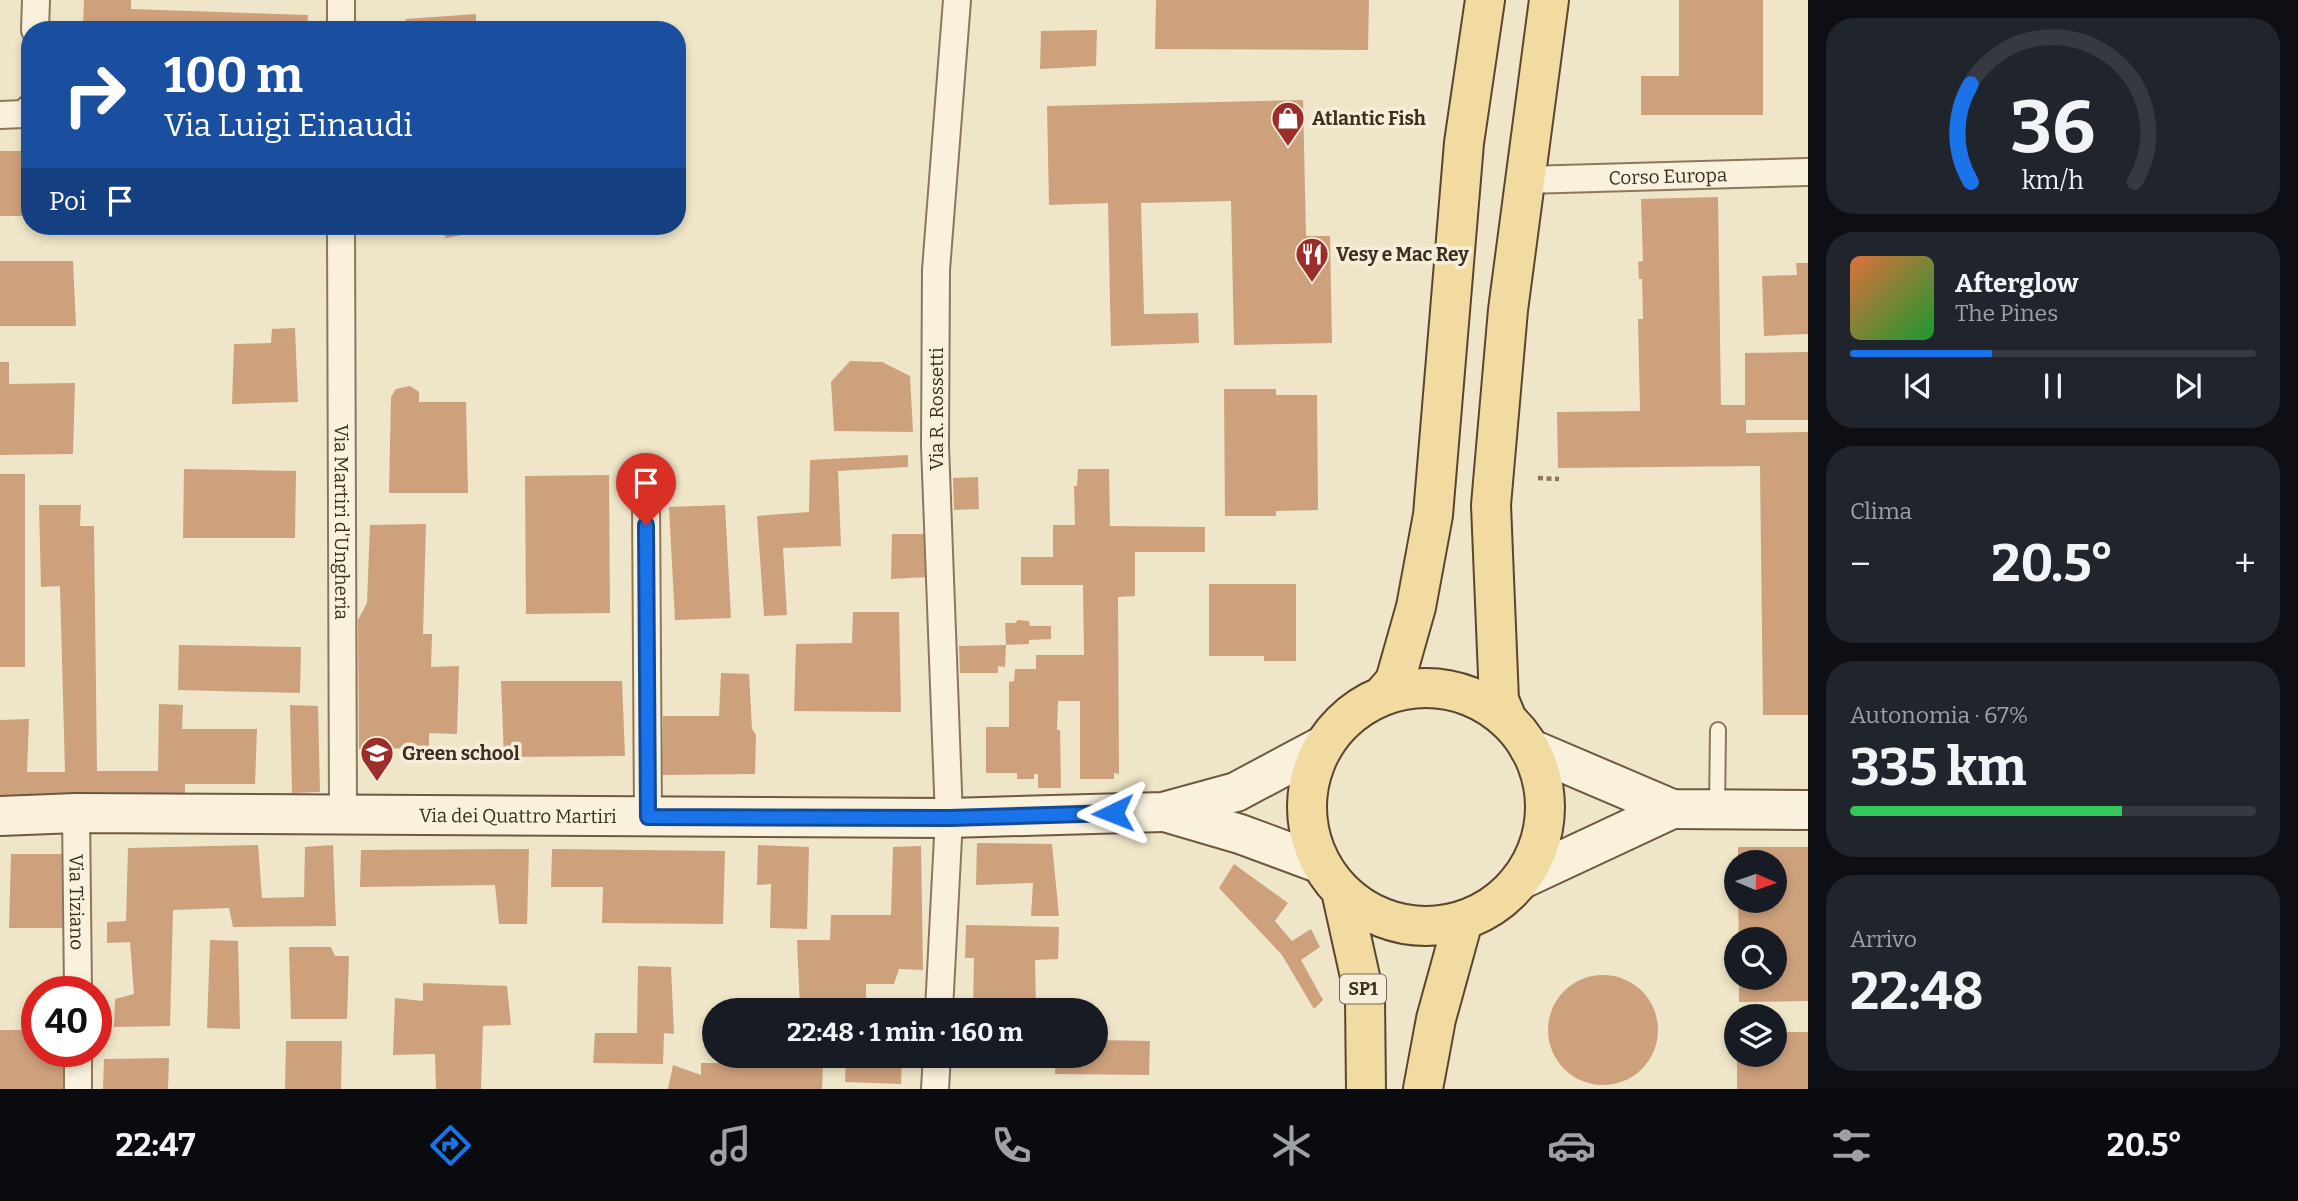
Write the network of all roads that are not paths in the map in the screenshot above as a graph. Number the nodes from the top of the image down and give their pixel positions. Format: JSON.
{"nodes":[{"id":1,"x":36,"y":0,"type":"edge"},
{"id":2,"x":341,"y":0,"type":"edge"},
{"id":3,"x":957,"y":0,"type":"edge"},
{"id":4,"x":1485,"y":0,"type":"edge"},
{"id":5,"x":1549,"y":0,"type":"edge"},
{"id":6,"x":35,"y":21,"type":"edge"},
{"id":7,"x":341,"y":21,"type":"edge"},
{"id":8,"x":21,"y":114,"type":"edge"},
{"id":9,"x":0,"y":115,"type":"edge"},
{"id":10,"x":1808,"y":172,"type":"edge"},
{"id":11,"x":1526,"y":180,"type":"junction"},
{"id":12,"x":341,"y":235,"type":"edge"},
{"id":13,"x":646,"y":498,"type":"dead end"},
{"id":14,"x":1381,"y":697,"type":"junction"},
{"id":15,"x":1718,"y":730,"type":"dead end"},
{"id":16,"x":1518,"y":734,"type":"junction"},
{"id":17,"x":1324,"y":745,"type":"junction"},
{"id":18,"x":1672,"y":809,"type":"junction"},
{"id":19,"x":1717,"y":810,"type":"junction"},
{"id":20,"x":1808,"y":810,"type":"edge"},
{"id":21,"x":1163,"y":812,"type":"junction"},
{"id":22,"x":76,"y":813,"type":"junction"},
{"id":23,"x":0,"y":816,"type":"edge"},
{"id":24,"x":344,"y":816,"type":"junction"},
{"id":25,"x":648,"y":817,"type":"junction"},
{"id":26,"x":949,"y":818,"type":"junction"},
{"id":27,"x":1331,"y":878,"type":"junction"},
{"id":28,"x":1520,"y":880,"type":"junction"},
{"id":29,"x":1464,"y":921,"type":"junction"},
{"id":30,"x":78,"y":976,"type":"edge"},
{"id":31,"x":940,"y":998,"type":"edge"},
{"id":32,"x":78,"y":1067,"type":"edge"},
{"id":33,"x":936,"y":1068,"type":"edge"},
{"id":34,"x":78,"y":1089,"type":"edge"},
{"id":35,"x":935,"y":1089,"type":"edge"},
{"id":36,"x":1366,"y":1089,"type":"edge"},
{"id":37,"x":1423,"y":1089,"type":"edge"}],
"edges":[{"from":1,"to":6,"type":"street"},
{"from":2,"to":7,"type":"street"},
{"from":3,"to":26,"type":"street","name":"Via R. Rossetti"},
{"from":4,"to":14,"type":"main road"},
{"from":5,"to":11,"type":"main road"},
{"from":8,"to":9,"type":"street"},
{"from":10,"to":11,"type":"street","name":"Corso Europa"},
{"from":11,"to":16,"type":"main road"},
{"from":12,"to":24,"type":"street","name":"Via Martiri d'Ungheria"},
{"from":13,"to":25,"type":"street"},
{"from":14,"to":16,"type":"main road"},
{"from":14,"to":17,"type":"main road"},
{"from":15,"to":19,"type":"lane"},
{"from":16,"to":18,"type":"street"},
{"from":16,"to":28,"type":"main road"},
{"from":17,"to":21,"type":"street","name":"Via dei Quattro Martiri"},
{"from":17,"to":27,"type":"main road"},
{"from":18,"to":19,"type":"street"},
{"from":18,"to":28,"type":"street"},
{"from":19,"to":20,"type":"street"},
{"from":21,"to":26,"type":"street","name":"Via dei Quattro Martiri"},
{"from":21,"to":27,"type":"street","name":"Via dei Quattro Martiri"},
{"from":22,"to":23,"type":"street","name":"Via dei Quattro Martiri"},
{"from":22,"to":24,"type":"street","name":"Via dei Quattro Martiri"},
{"from":22,"to":30,"type":"street","name":"Via Tiziano"},
{"from":24,"to":25,"type":"street","name":"Via dei Quattro Martiri"},
{"from":25,"to":26,"type":"street","name":"Via dei Quattro Martiri"},
{"from":26,"to":31,"type":"street","name":"Via R. Rossetti"},
{"from":27,"to":29,"type":"main road"},
{"from":27,"to":36,"type":"main road","number":"SP1"},
{"from":28,"to":29,"type":"main road"},
{"from":29,"to":37,"type":"main road"},
{"from":32,"to":34,"type":"street"},
{"from":33,"to":35,"type":"street"}]}
